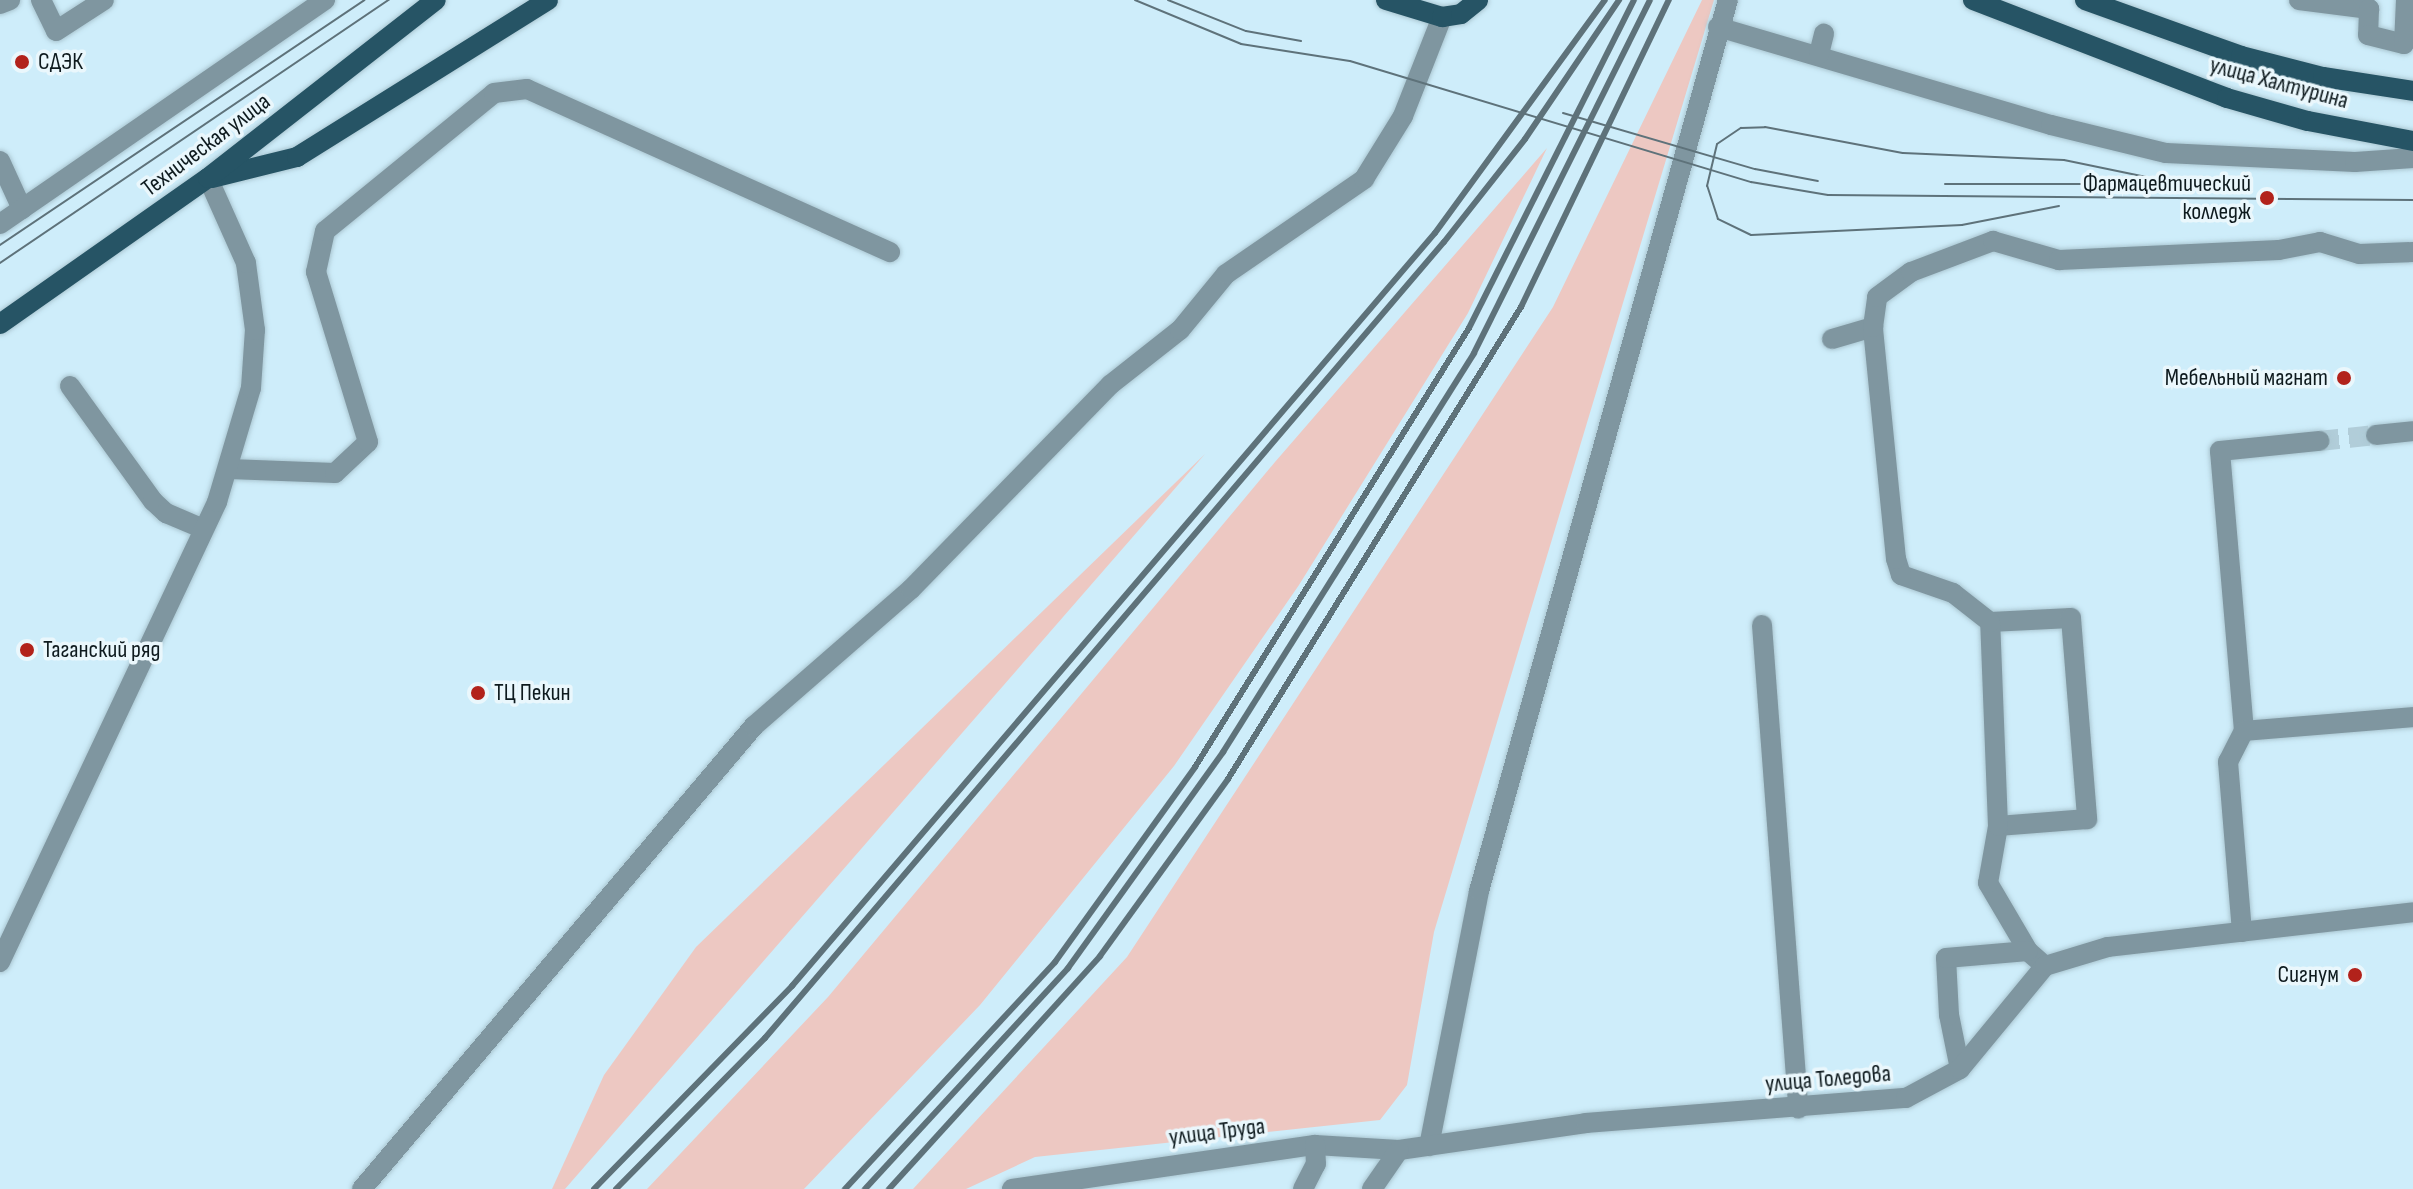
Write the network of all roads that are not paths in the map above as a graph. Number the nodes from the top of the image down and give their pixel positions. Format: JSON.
{"nodes":[{"id":1,"x":10,"y":0,"type":"edge"},
{"id":2,"x":41,"y":0,"type":"edge"},
{"id":3,"x":104,"y":0,"type":"edge"},
{"id":4,"x":325,"y":0,"type":"edge"},
{"id":5,"x":436,"y":0,"type":"edge"},
{"id":6,"x":548,"y":0,"type":"edge"},
{"id":7,"x":1386,"y":0,"type":"edge"},
{"id":8,"x":1478,"y":0,"type":"edge"},
{"id":9,"x":1728,"y":0,"type":"edge"},
{"id":10,"x":1973,"y":0,"type":"edge"},
{"id":11,"x":2085,"y":0,"type":"edge"},
{"id":12,"x":2299,"y":0,"type":"edge"},
{"id":13,"x":2406,"y":0,"type":"edge"},
{"id":14,"x":0,"y":4,"type":"edge"},
{"id":15,"x":1442,"y":17,"type":"junction"},
{"id":16,"x":1718,"y":27,"type":"junction"},
{"id":17,"x":2413,"y":91,"type":"edge"},
{"id":18,"x":2413,"y":141,"type":"edge"},
{"id":19,"x":2413,"y":158,"type":"edge"},
{"id":20,"x":0,"y":161,"type":"edge"},
{"id":21,"x":208,"y":178,"type":"junction"},
{"id":22,"x":22,"y":209,"type":"junction"},
{"id":23,"x":0,"y":224,"type":"edge"},
{"id":24,"x":890,"y":252,"type":"dead end"},
{"id":25,"x":2413,"y":252,"type":"edge"},
{"id":26,"x":0,"y":324,"type":"edge"},
{"id":27,"x":1873,"y":327,"type":"junction"},
{"id":28,"x":1832,"y":339,"type":"dead end"},
{"id":29,"x":70,"y":386,"type":"dead end"},
{"id":30,"x":2413,"y":431,"type":"edge"},
{"id":31,"x":2376,"y":435,"type":"tunnel mouth"},
{"id":32,"x":2319,"y":441,"type":"tunnel mouth"},
{"id":33,"x":229,"y":469,"type":"junction"},
{"id":34,"x":201,"y":528,"type":"junction"},
{"id":35,"x":1990,"y":622,"type":"junction"},
{"id":36,"x":1762,"y":625,"type":"dead end"},
{"id":37,"x":2413,"y":717,"type":"edge"},
{"id":38,"x":2244,"y":731,"type":"junction"},
{"id":39,"x":1998,"y":826,"type":"junction"},
{"id":40,"x":2413,"y":912,"type":"edge"},
{"id":41,"x":2242,"y":932,"type":"junction"},
{"id":42,"x":2028,"y":951,"type":"junction"},
{"id":43,"x":0,"y":962,"type":"edge"},
{"id":44,"x":2045,"y":966,"type":"junction"},
{"id":45,"x":1960,"y":1069,"type":"junction"},
{"id":46,"x":1798,"y":1109,"type":"junction"},
{"id":47,"x":1315,"y":1145,"type":"junction"},
{"id":48,"x":1429,"y":1146,"type":"junction"},
{"id":49,"x":1399,"y":1150,"type":"junction"},
{"id":50,"x":362,"y":1189,"type":"edge"},
{"id":51,"x":1012,"y":1189,"type":"edge"},
{"id":52,"x":1303,"y":1189,"type":"edge"},
{"id":53,"x":1372,"y":1189,"type":"edge"}],
"edges":[{"from":1,"to":14,"type":"street"},
{"from":2,"to":3,"type":"street"},
{"from":4,"to":22,"type":"street"},
{"from":5,"to":21,"type":"main road","name":"Техническая улица"},
{"from":6,"to":21,"type":"main road"},
{"from":7,"to":15,"type":"main road"},
{"from":8,"to":15,"type":"main road"},
{"from":9,"to":16,"type":"street"},
{"from":10,"to":18,"type":"main road","name":"улица Халтурина"},
{"from":11,"to":17,"type":"main road","name":"улица Халтурина"},
{"from":12,"to":13,"type":"street"},
{"from":15,"to":50,"type":"street"},
{"from":16,"to":19,"type":"street"},
{"from":16,"to":48,"type":"street"},
{"from":20,"to":22,"type":"street"},
{"from":21,"to":26,"type":"main road","name":"Техническая улица"},
{"from":21,"to":33,"type":"street"},
{"from":22,"to":23,"type":"street"},
{"from":24,"to":33,"type":"street"},
{"from":25,"to":27,"type":"street"},
{"from":27,"to":28,"type":"street"},
{"from":27,"to":35,"type":"street"},
{"from":29,"to":34,"type":"street"},
{"from":30,"to":31,"type":"street"},
{"from":32,"to":38,"type":"street"},
{"from":33,"to":34,"type":"street"},
{"from":34,"to":43,"type":"street"},
{"from":35,"to":39,"type":"street"},
{"from":35,"to":39,"type":"street"},
{"from":36,"to":46,"type":"street"},
{"from":37,"to":38,"type":"street"},
{"from":38,"to":41,"type":"street"},
{"from":39,"to":42,"type":"street"},
{"from":40,"to":41,"type":"street"},
{"from":41,"to":44,"type":"street"},
{"from":42,"to":44,"type":"street"},
{"from":42,"to":45,"type":"street"},
{"from":44,"to":45,"type":"street","name":"улица Толедова"},
{"from":45,"to":46,"type":"street","name":"улица Толедова"},
{"from":46,"to":48,"type":"street","name":"улица Толедова"},
{"from":47,"to":49,"type":"street","name":"улица Труда"},
{"from":47,"to":51,"type":"street","name":"улица Труда"},
{"from":47,"to":52,"type":"street"},
{"from":48,"to":49,"type":"street","name":"улица Труда"},
{"from":49,"to":53,"type":"street"}]}
